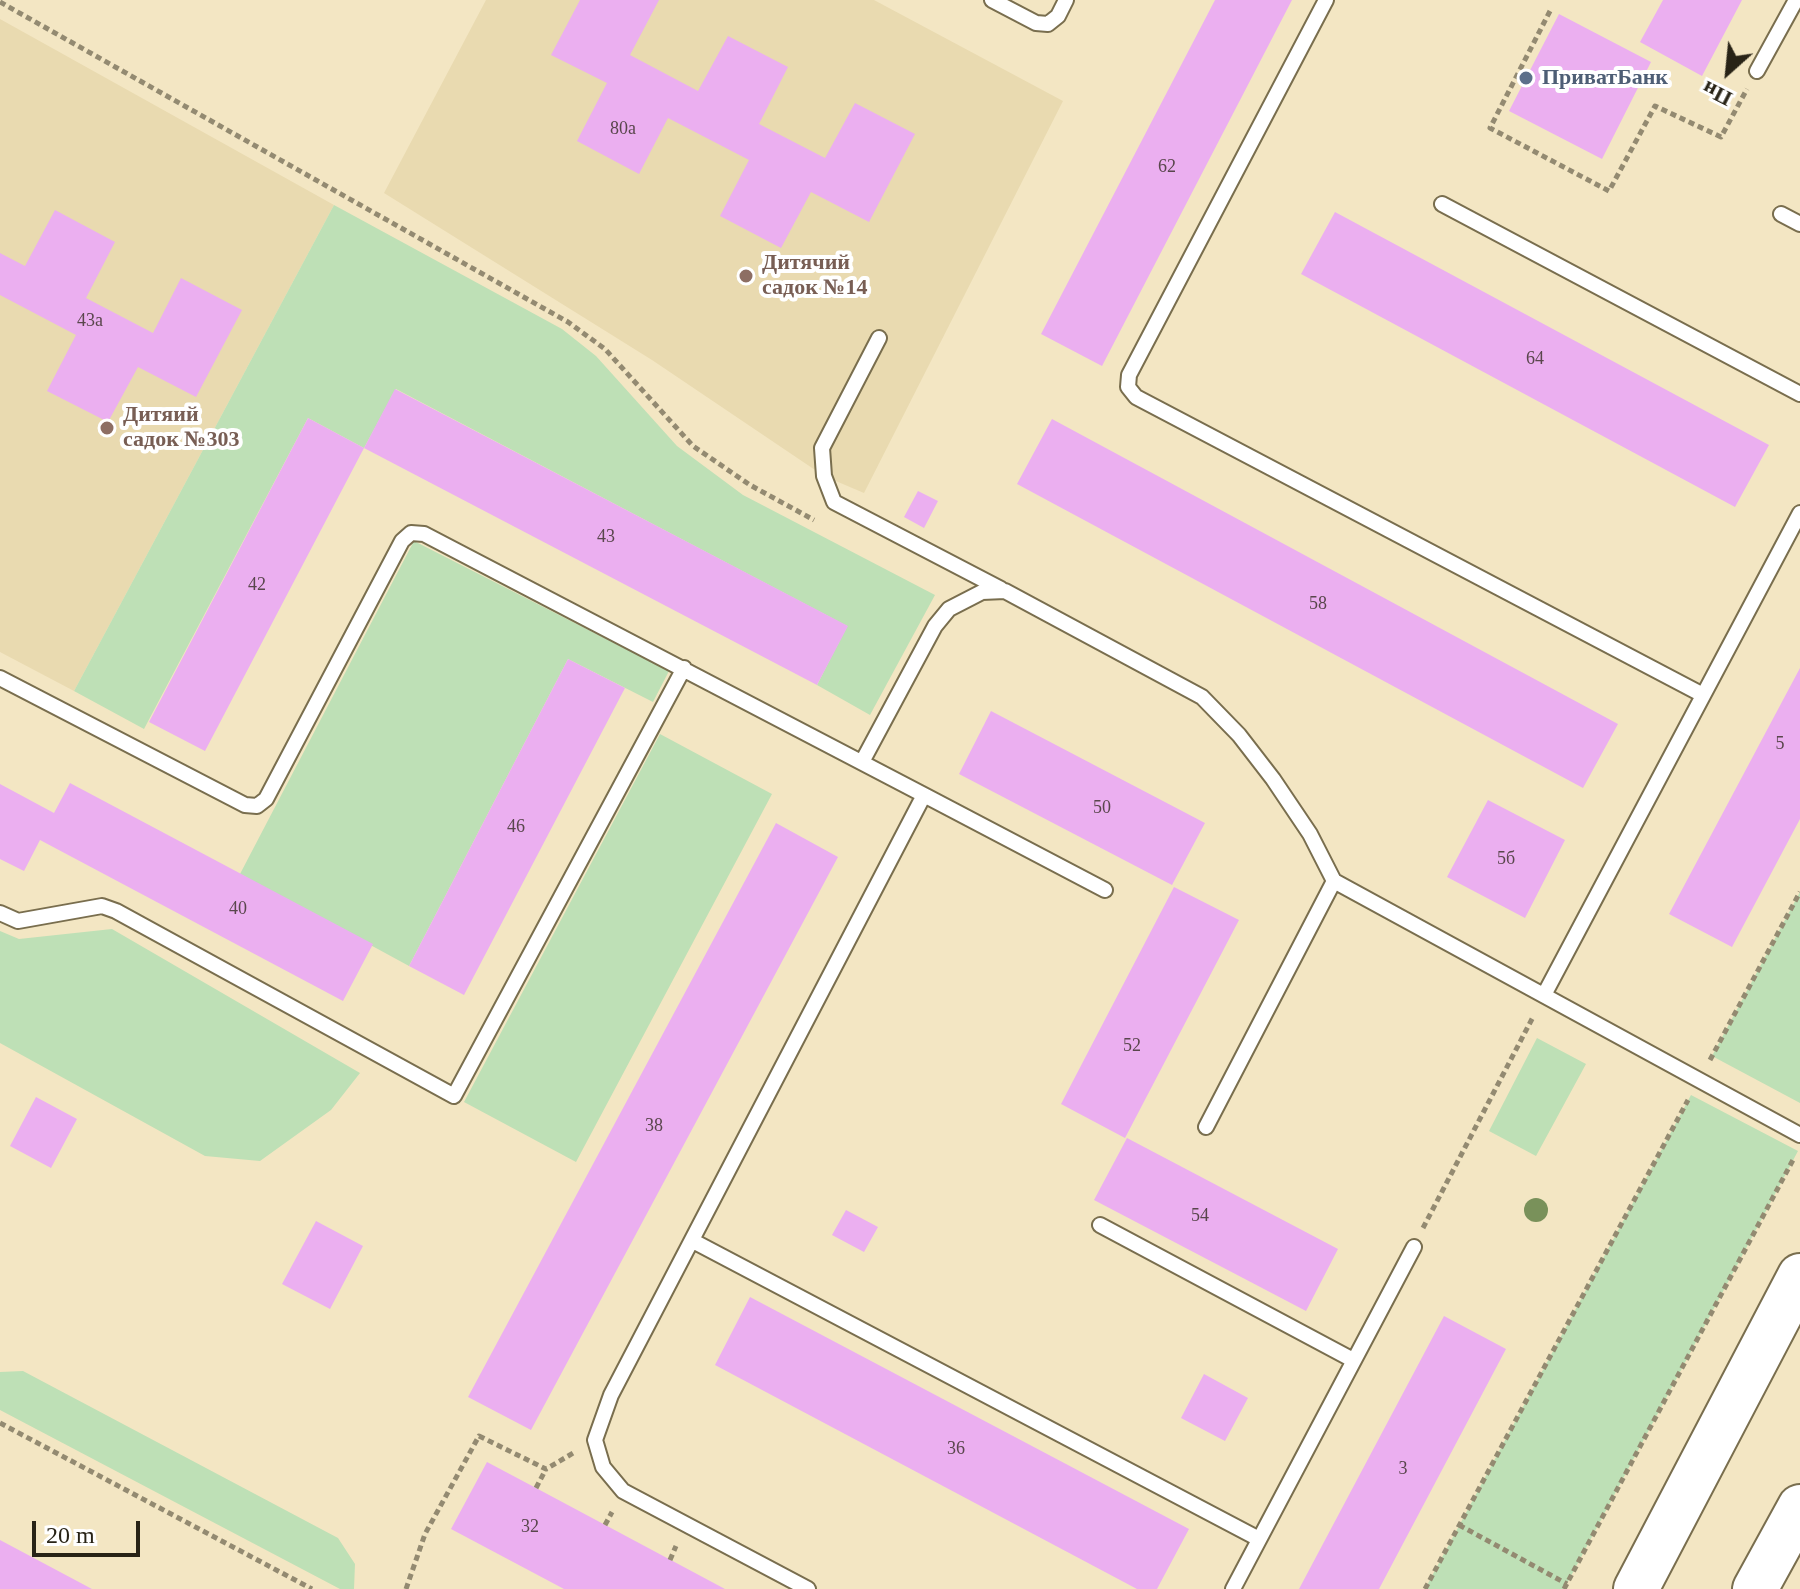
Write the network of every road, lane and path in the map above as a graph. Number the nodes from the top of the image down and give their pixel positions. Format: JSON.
{"nodes":[{"id":1,"x":992,"y":0,"type":"edge"},
{"id":2,"x":1066,"y":0,"type":"edge"},
{"id":3,"x":1326,"y":0,"type":"edge"},
{"id":4,"x":1796,"y":0,"type":"edge"},
{"id":5,"x":0,"y":2,"type":"edge"},
{"id":6,"x":1550,"y":11,"type":"dead end"},
{"id":7,"x":1757,"y":71,"type":"joint"},
{"id":8,"x":1442,"y":204,"type":"dead end"},
{"id":9,"x":1781,"y":214,"type":"dead end"},
{"id":10,"x":1800,"y":224,"type":"edge"},
{"id":11,"x":879,"y":338,"type":"dead end"},
{"id":12,"x":1800,"y":394,"type":"edge"},
{"id":13,"x":1800,"y":513,"type":"edge"},
{"id":14,"x":816,"y":521,"type":"dead end"},
{"id":15,"x":1005,"y":591,"type":"junction"},
{"id":16,"x":684,"y":668,"type":"junction"},
{"id":17,"x":0,"y":678,"type":"edge"},
{"id":18,"x":1703,"y":695,"type":"junction"},
{"id":19,"x":862,"y":762,"type":"junction"},
{"id":20,"x":924,"y":795,"type":"junction"},
{"id":21,"x":1334,"y":881,"type":"junction"},
{"id":22,"x":1105,"y":890,"type":"dead end"},
{"id":23,"x":1800,"y":892,"type":"edge"},
{"id":24,"x":0,"y":913,"type":"edge"},
{"id":25,"x":1544,"y":995,"type":"junction"},
{"id":26,"x":1698,"y":1080,"type":"junction"},
{"id":27,"x":1206,"y":1127,"type":"dead end"},
{"id":28,"x":1800,"y":1135,"type":"edge"},
{"id":29,"x":1798,"y":1151,"type":"dead end"},
{"id":30,"x":1100,"y":1225,"type":"dead end"},
{"id":31,"x":693,"y":1241,"type":"junction"},
{"id":32,"x":1414,"y":1247,"type":"joint"},
{"id":33,"x":1800,"y":1276,"type":"edge"},
{"id":34,"x":1353,"y":1360,"type":"junction"},
{"id":35,"x":0,"y":1423,"type":"edge"},
{"id":36,"x":595,"y":1440,"type":"junction"},
{"id":37,"x":546,"y":1469,"type":"junction"},
{"id":38,"x":536,"y":1488,"type":"dead end"},
{"id":39,"x":1799,"y":1513,"type":"edge"},
{"id":40,"x":1459,"y":1525,"type":"junction"},
{"id":41,"x":1259,"y":1539,"type":"junction"},
{"id":42,"x":1565,"y":1586,"type":"edge"},
{"id":43,"x":312,"y":1589,"type":"edge"},
{"id":44,"x":406,"y":1589,"type":"edge"},
{"id":45,"x":808,"y":1589,"type":"edge"},
{"id":46,"x":1233,"y":1589,"type":"edge"},
{"id":47,"x":1425,"y":1589,"type":"edge"},
{"id":48,"x":1636,"y":1589,"type":"edge"},
{"id":49,"x":1755,"y":1589,"type":"edge"}],
"edges":[{"from":1,"to":2,"type":"lane"},
{"from":3,"to":18,"type":"lane"},
{"from":4,"to":7,"type":"lane"},
{"from":5,"to":14,"type":"path"},
{"from":6,"to":7,"type":"path"},
{"from":8,"to":12,"type":"lane"},
{"from":9,"to":10,"type":"lane"},
{"from":11,"to":15,"type":"lane"},
{"from":13,"to":18,"type":"lane"},
{"from":15,"to":19,"type":"lane"},
{"from":15,"to":21,"type":"lane"},
{"from":16,"to":17,"type":"lane"},
{"from":16,"to":19,"type":"lane"},
{"from":16,"to":24,"type":"lane"},
{"from":18,"to":25,"type":"lane"},
{"from":19,"to":20,"type":"lane"},
{"from":20,"to":22,"type":"lane"},
{"from":20,"to":31,"type":"lane"},
{"from":21,"to":25,"type":"lane"},
{"from":21,"to":27,"type":"lane"},
{"from":23,"to":26,"type":"path"},
{"from":25,"to":26,"type":"lane"},
{"from":25,"to":32,"type":"path"},
{"from":26,"to":28,"type":"lane"},
{"from":26,"to":40,"type":"path"},
{"from":29,"to":42,"type":"path"},
{"from":30,"to":34,"type":"lane"},
{"from":31,"to":36,"type":"lane"},
{"from":31,"to":41,"type":"lane"},
{"from":32,"to":34,"type":"lane"},
{"from":33,"to":48,"type":"main road"},
{"from":34,"to":41,"type":"lane"},
{"from":35,"to":43,"type":"path"},
{"from":36,"to":37,"type":"path"},
{"from":36,"to":45,"type":"lane"},
{"from":37,"to":38,"type":"path"},
{"from":37,"to":44,"type":"path"},
{"from":39,"to":49,"type":"main road"},
{"from":40,"to":42,"type":"path"},
{"from":40,"to":47,"type":"path"},
{"from":41,"to":46,"type":"lane"}]}
